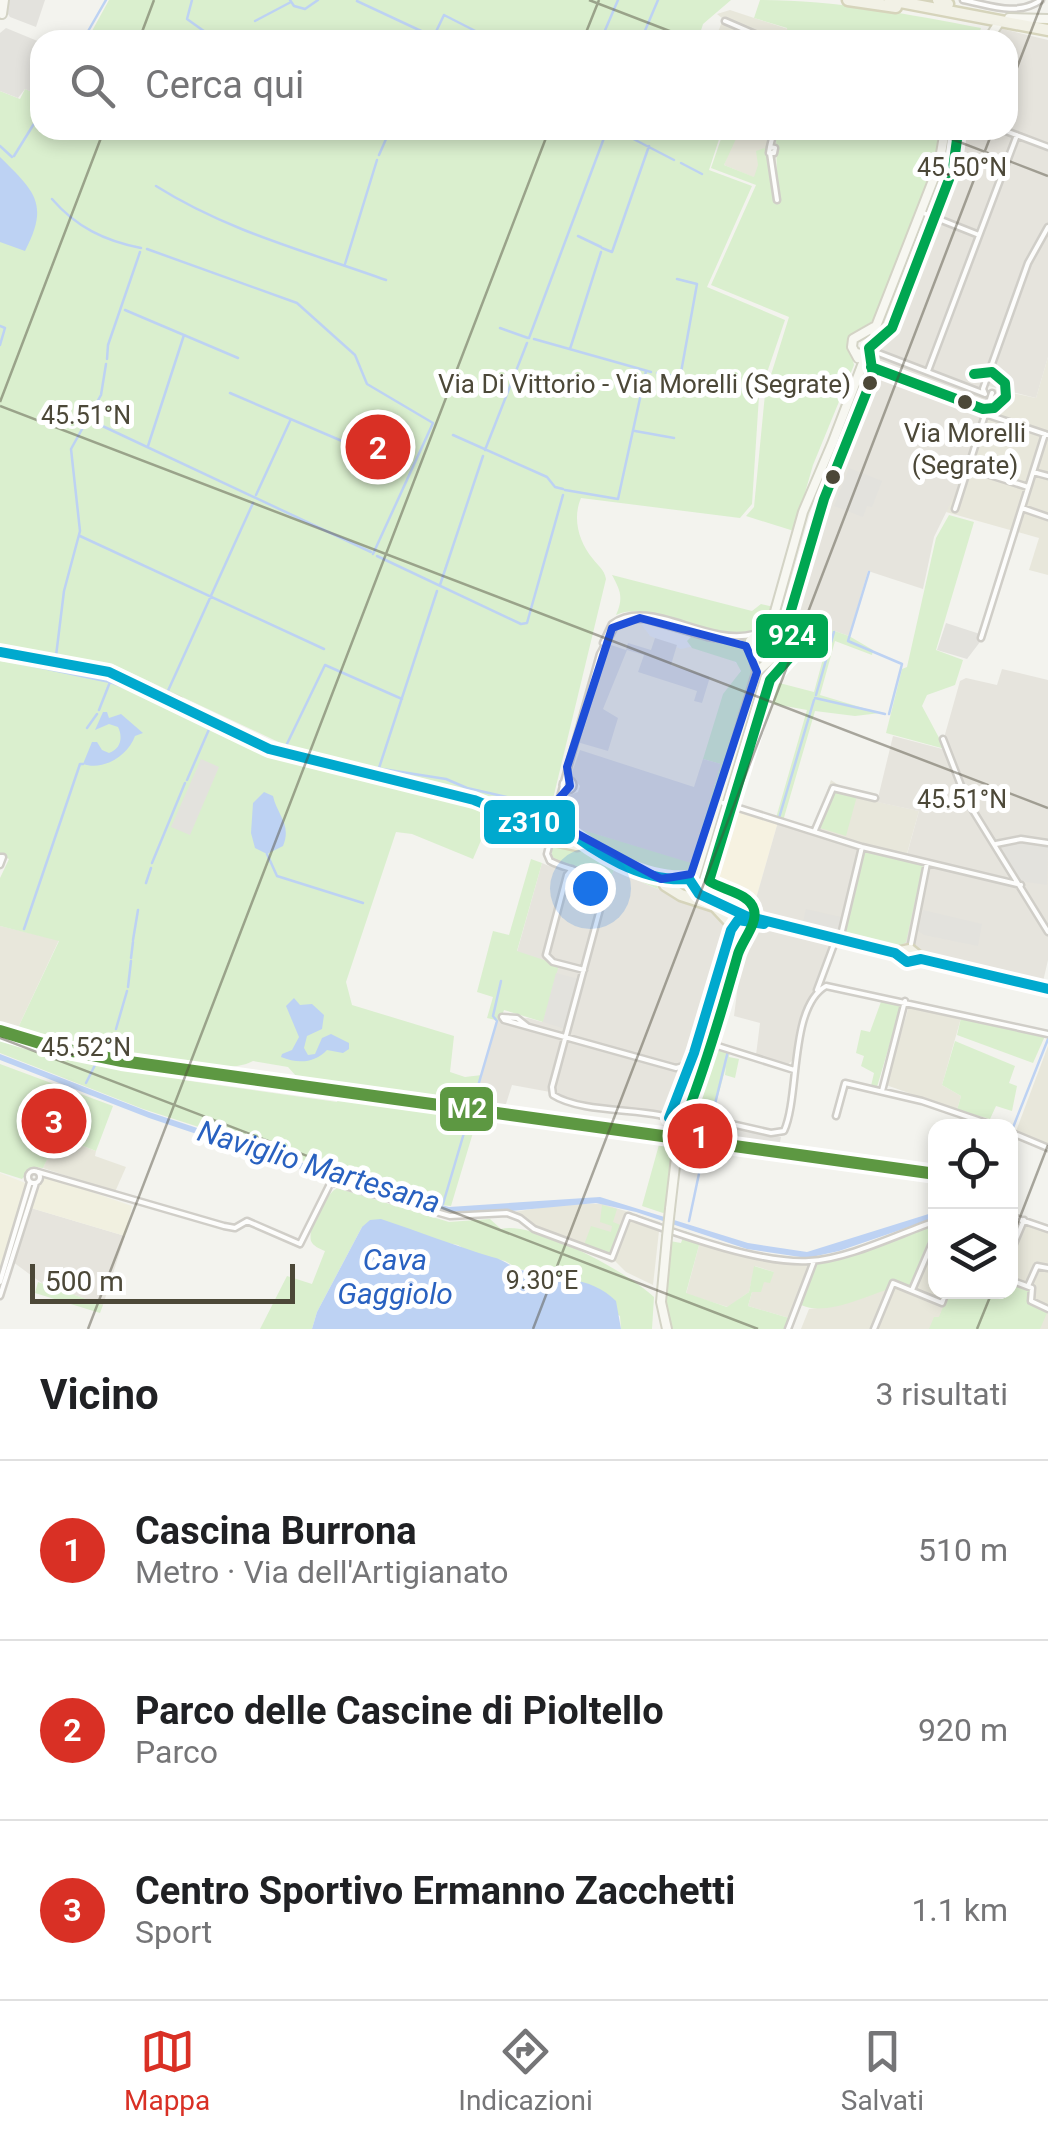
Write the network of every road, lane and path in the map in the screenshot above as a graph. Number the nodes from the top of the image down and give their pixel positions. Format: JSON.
{"nodes":[{"id":1,"x":4,"y":0,"type":"edge"},
{"id":2,"x":848,"y":0,"type":"edge"},
{"id":3,"x":890,"y":0,"type":"edge"},
{"id":4,"x":926,"y":0,"type":"edge"},
{"id":5,"x":962,"y":0,"type":"edge"},
{"id":6,"x":1040,"y":0,"type":"edge"},
{"id":7,"x":948,"y":8,"type":"edge"},
{"id":8,"x":1,"y":16,"type":"edge"},
{"id":9,"x":725,"y":21,"type":"dead end"},
{"id":10,"x":994,"y":21,"type":"junction"},
{"id":11,"x":1048,"y":25,"type":"edge"},
{"id":12,"x":741,"y":30,"type":"edge"},
{"id":13,"x":991,"y":30,"type":"edge"},
{"id":14,"x":1018,"y":135,"type":"edge"},
{"id":15,"x":773,"y":140,"type":"edge"},
{"id":16,"x":943,"y":140,"type":"edge"},
{"id":17,"x":1015,"y":140,"type":"edge"},
{"id":18,"x":1048,"y":147,"type":"edge"},
{"id":19,"x":777,"y":200,"type":"dead end"},
{"id":20,"x":920,"y":212,"type":"junction"},
{"id":21,"x":1048,"y":227,"type":"edge"},
{"id":22,"x":979,"y":236,"type":"junction"},
{"id":23,"x":878,"y":323,"type":"junction"},
{"id":24,"x":863,"y":333,"type":"junction"},
{"id":25,"x":870,"y":349,"type":"junction"},
{"id":26,"x":928,"y":371,"type":"junction"},
{"id":27,"x":987,"y":391,"type":"junction"},
{"id":28,"x":988,"y":415,"type":"junction"},
{"id":29,"x":1046,"y":434,"type":"edge"},
{"id":30,"x":970,"y":469,"type":"junction"},
{"id":31,"x":1033,"y":472,"type":"junction"},
{"id":32,"x":1048,"y":476,"type":"edge"},
{"id":33,"x":1028,"y":487,"type":"junction"},
{"id":34,"x":1022,"y":508,"type":"junction"},
{"id":35,"x":955,"y":509,"type":"dead end"},
{"id":36,"x":1048,"y":517,"type":"edge"},
{"id":37,"x":774,"y":615,"type":"junction"},
{"id":38,"x":758,"y":632,"type":"junction"},
{"id":39,"x":774,"y":632,"type":"junction"},
{"id":40,"x":981,"y":638,"type":"dead end"},
{"id":41,"x":0,"y":652,"type":"edge"},
{"id":42,"x":600,"y":654,"type":"junction"},
{"id":43,"x":752,"y":654,"type":"junction"},
{"id":44,"x":767,"y":661,"type":"junction"},
{"id":45,"x":757,"y":672,"type":"junction"},
{"id":46,"x":943,"y":739,"type":"dead end"},
{"id":47,"x":567,"y":766,"type":"junction"},
{"id":48,"x":571,"y":781,"type":"junction"},
{"id":49,"x":564,"y":786,"type":"junction"},
{"id":50,"x":875,"y":798,"type":"dead end"},
{"id":51,"x":721,"y":801,"type":"junction"},
{"id":52,"x":814,"y":832,"type":"junction"},
{"id":53,"x":555,"y":834,"type":"junction"},
{"id":54,"x":1048,"y":843,"type":"edge"},
{"id":55,"x":996,"y":844,"type":"junction"},
{"id":56,"x":862,"y":847,"type":"junction"},
{"id":57,"x":927,"y":863,"type":"junction"},
{"id":58,"x":572,"y":870,"type":"junction"},
{"id":59,"x":1020,"y":883,"type":"junction"},
{"id":60,"x":685,"y":886,"type":"junction"},
{"id":61,"x":733,"y":916,"type":"junction"},
{"id":62,"x":1048,"y":932,"type":"edge"},
{"id":63,"x":838,"y":939,"type":"junction"},
{"id":64,"x":909,"y":953,"type":"junction"},
{"id":65,"x":584,"y":970,"type":"junction"},
{"id":66,"x":822,"y":978,"type":"junction"},
{"id":67,"x":831,"y":986,"type":"junction"},
{"id":68,"x":1048,"y":989,"type":"edge"},
{"id":69,"x":816,"y":994,"type":"junction"},
{"id":70,"x":905,"y":1002,"type":"junction"},
{"id":71,"x":526,"y":1026,"type":"dead end"},
{"id":72,"x":1048,"y":1034,"type":"edge"},
{"id":73,"x":566,"y":1036,"type":"junction"},
{"id":74,"x":699,"y":1054,"type":"junction"},
{"id":75,"x":794,"y":1070,"type":"junction"},
{"id":76,"x":843,"y":1075,"type":"dead end"},
{"id":77,"x":845,"y":1082,"type":"junction"},
{"id":78,"x":882,"y":1091,"type":"junction"},
{"id":79,"x":692,"y":1115,"type":"junction"},
{"id":80,"x":836,"y":1116,"type":"dead end"},
{"id":81,"x":669,"y":1118,"type":"junction"},
{"id":82,"x":976,"y":1119,"type":"edge"},
{"id":83,"x":1018,"y":1135,"type":"edge"},
{"id":84,"x":1048,"y":1148,"type":"edge"},
{"id":85,"x":39,"y":1174,"type":"junction"},
{"id":86,"x":33,"y":1183,"type":"junction"},
{"id":87,"x":619,"y":1212,"type":"dead end"},
{"id":88,"x":628,"y":1216,"type":"junction"},
{"id":89,"x":1018,"y":1218,"type":"edge"},
{"id":90,"x":1024,"y":1220,"type":"junction"},
{"id":91,"x":928,"y":1223,"type":"edge"},
{"id":92,"x":1048,"y":1229,"type":"edge"},
{"id":93,"x":669,"y":1234,"type":"junction"},
{"id":94,"x":1018,"y":1234,"type":"edge"},
{"id":95,"x":928,"y":1253,"type":"edge"},
{"id":96,"x":814,"y":1261,"type":"junction"},
{"id":97,"x":1048,"y":1268,"type":"edge"},
{"id":98,"x":0,"y":1282,"type":"edge"},
{"id":99,"x":1018,"y":1283,"type":"edge"},
{"id":100,"x":1028,"y":1286,"type":"junction"},
{"id":101,"x":912,"y":1290,"type":"junction"},
{"id":102,"x":0,"y":1296,"type":"edge"},
{"id":103,"x":928,"y":1297,"type":"edge"},
{"id":104,"x":1048,"y":1309,"type":"edge"},
{"id":105,"x":667,"y":1329,"type":"edge"},
{"id":106,"x":788,"y":1329,"type":"edge"},
{"id":107,"x":874,"y":1329,"type":"edge"}],
"edges":[{"from":1,"to":8,"type":"main road"},
{"from":2,"to":7,"type":"main road"},
{"from":3,"to":7,"type":"main road"},
{"from":4,"to":7,"type":"main road"},
{"from":5,"to":6,"type":"street"},
{"from":7,"to":10,"type":"main road"},
{"from":9,"to":12,"type":"street"},
{"from":10,"to":11,"type":"main road"},
{"from":10,"to":11,"type":"main road"},
{"from":10,"to":13,"type":"main road"},
{"from":14,"to":18,"type":"street"},
{"from":15,"to":19,"type":"street"},
{"from":16,"to":20,"type":"main road"},
{"from":17,"to":22,"type":"street"},
{"from":20,"to":22,"type":"street"},
{"from":20,"to":23,"type":"main road"},
{"from":21,"to":27,"type":"street"},
{"from":22,"to":26,"type":"street"},
{"from":23,"to":24,"type":"main road"},
{"from":23,"to":25,"type":"main road"},
{"from":24,"to":25,"type":"main road"},
{"from":24,"to":25,"type":"main road"},
{"from":25,"to":26,"type":"street"},
{"from":25,"to":37,"type":"main road"},
{"from":26,"to":27,"type":"street"},
{"from":27,"to":28,"type":"street"},
{"from":28,"to":29,"type":"street"},
{"from":28,"to":30,"type":"street"},
{"from":29,"to":31,"type":"street"},
{"from":30,"to":33,"type":"street"},
{"from":30,"to":35,"type":"street"},
{"from":31,"to":32,"type":"street"},
{"from":31,"to":33,"type":"street"},
{"from":33,"to":34,"type":"street"},
{"from":34,"to":36,"type":"street"},
{"from":34,"to":40,"type":"street"},
{"from":37,"to":38,"type":"main road"},
{"from":37,"to":39,"type":"main road"},
{"from":38,"to":39,"type":"main road"},
{"from":38,"to":42,"type":"street"},
{"from":38,"to":43,"type":"main road"},
{"from":39,"to":44,"type":"main road"},
{"from":41,"to":53,"type":"main road"},
{"from":42,"to":43,"type":"street"},
{"from":42,"to":47,"type":"street"},
{"from":43,"to":44,"type":"main road"},
{"from":43,"to":45,"type":"main road"},
{"from":44,"to":45,"type":"main road"},
{"from":45,"to":51,"type":"main road"},
{"from":46,"to":55,"type":"street"},
{"from":47,"to":48,"type":"street"},
{"from":47,"to":49,"type":"street"},
{"from":48,"to":49,"type":"street"},
{"from":48,"to":49,"type":"street"},
{"from":49,"to":53,"type":"street"},
{"from":50,"to":52,"type":"street"},
{"from":51,"to":52,"type":"street"},
{"from":51,"to":60,"type":"main road"},
{"from":52,"to":56,"type":"street"},
{"from":53,"to":58,"type":"street"},
{"from":53,"to":60,"type":"main road"},
{"from":54,"to":55,"type":"street"},
{"from":55,"to":59,"type":"street"},
{"from":56,"to":57,"type":"street"},
{"from":56,"to":63,"type":"street"},
{"from":57,"to":59,"type":"street"},
{"from":57,"to":64,"type":"street"},
{"from":58,"to":65,"type":"street"},
{"from":58,"to":65,"type":"street"},
{"from":59,"to":62,"type":"street"},
{"from":60,"to":61,"type":"main road"},
{"from":61,"to":63,"type":"main road"},
{"from":61,"to":74,"type":"main road"},
{"from":63,"to":64,"type":"main road"},
{"from":63,"to":66,"type":"street"},
{"from":64,"to":68,"type":"main road"},
{"from":65,"to":73,"type":"street"},
{"from":66,"to":67,"type":"street"},
{"from":66,"to":69,"type":"street"},
{"from":67,"to":69,"type":"street"},
{"from":67,"to":70,"type":"street"},
{"from":69,"to":75,"type":"street"},
{"from":70,"to":72,"type":"street"},
{"from":70,"to":78,"type":"street"},
{"from":71,"to":73,"type":"street"},
{"from":73,"to":74,"type":"street"},
{"from":73,"to":81,"type":"street"},
{"from":74,"to":75,"type":"street"},
{"from":74,"to":79,"type":"street"},
{"from":74,"to":81,"type":"street"},
{"from":74,"to":93,"type":"main road","bridge":true},
{"from":75,"to":79,"type":"street"},
{"from":76,"to":77,"type":"street"},
{"from":77,"to":78,"type":"street"},
{"from":77,"to":80,"type":"street"},
{"from":78,"to":82,"type":"street"},
{"from":79,"to":81,"type":"street"},
{"from":83,"to":84,"type":"street"},
{"from":85,"to":86,"type":"street"},
{"from":85,"to":86,"type":"street"},
{"from":85,"to":88,"type":"street"},
{"from":86,"to":98,"type":"street"},
{"from":86,"to":102,"type":"street"},
{"from":87,"to":88,"type":"street"},
{"from":88,"to":93,"type":"street"},
{"from":89,"to":90,"type":"street"},
{"from":90,"to":92,"type":"street"},
{"from":90,"to":94,"type":"street"},
{"from":91,"to":96,"type":"street"},
{"from":93,"to":96,"type":"street"},
{"from":93,"to":105,"type":"main road"},
{"from":95,"to":101,"type":"street"},
{"from":96,"to":106,"type":"street"},
{"from":97,"to":100,"type":"street"},
{"from":99,"to":100,"type":"street"},
{"from":100,"to":104,"type":"street"},
{"from":101,"to":103,"type":"street"},
{"from":101,"to":107,"type":"street"}]}
